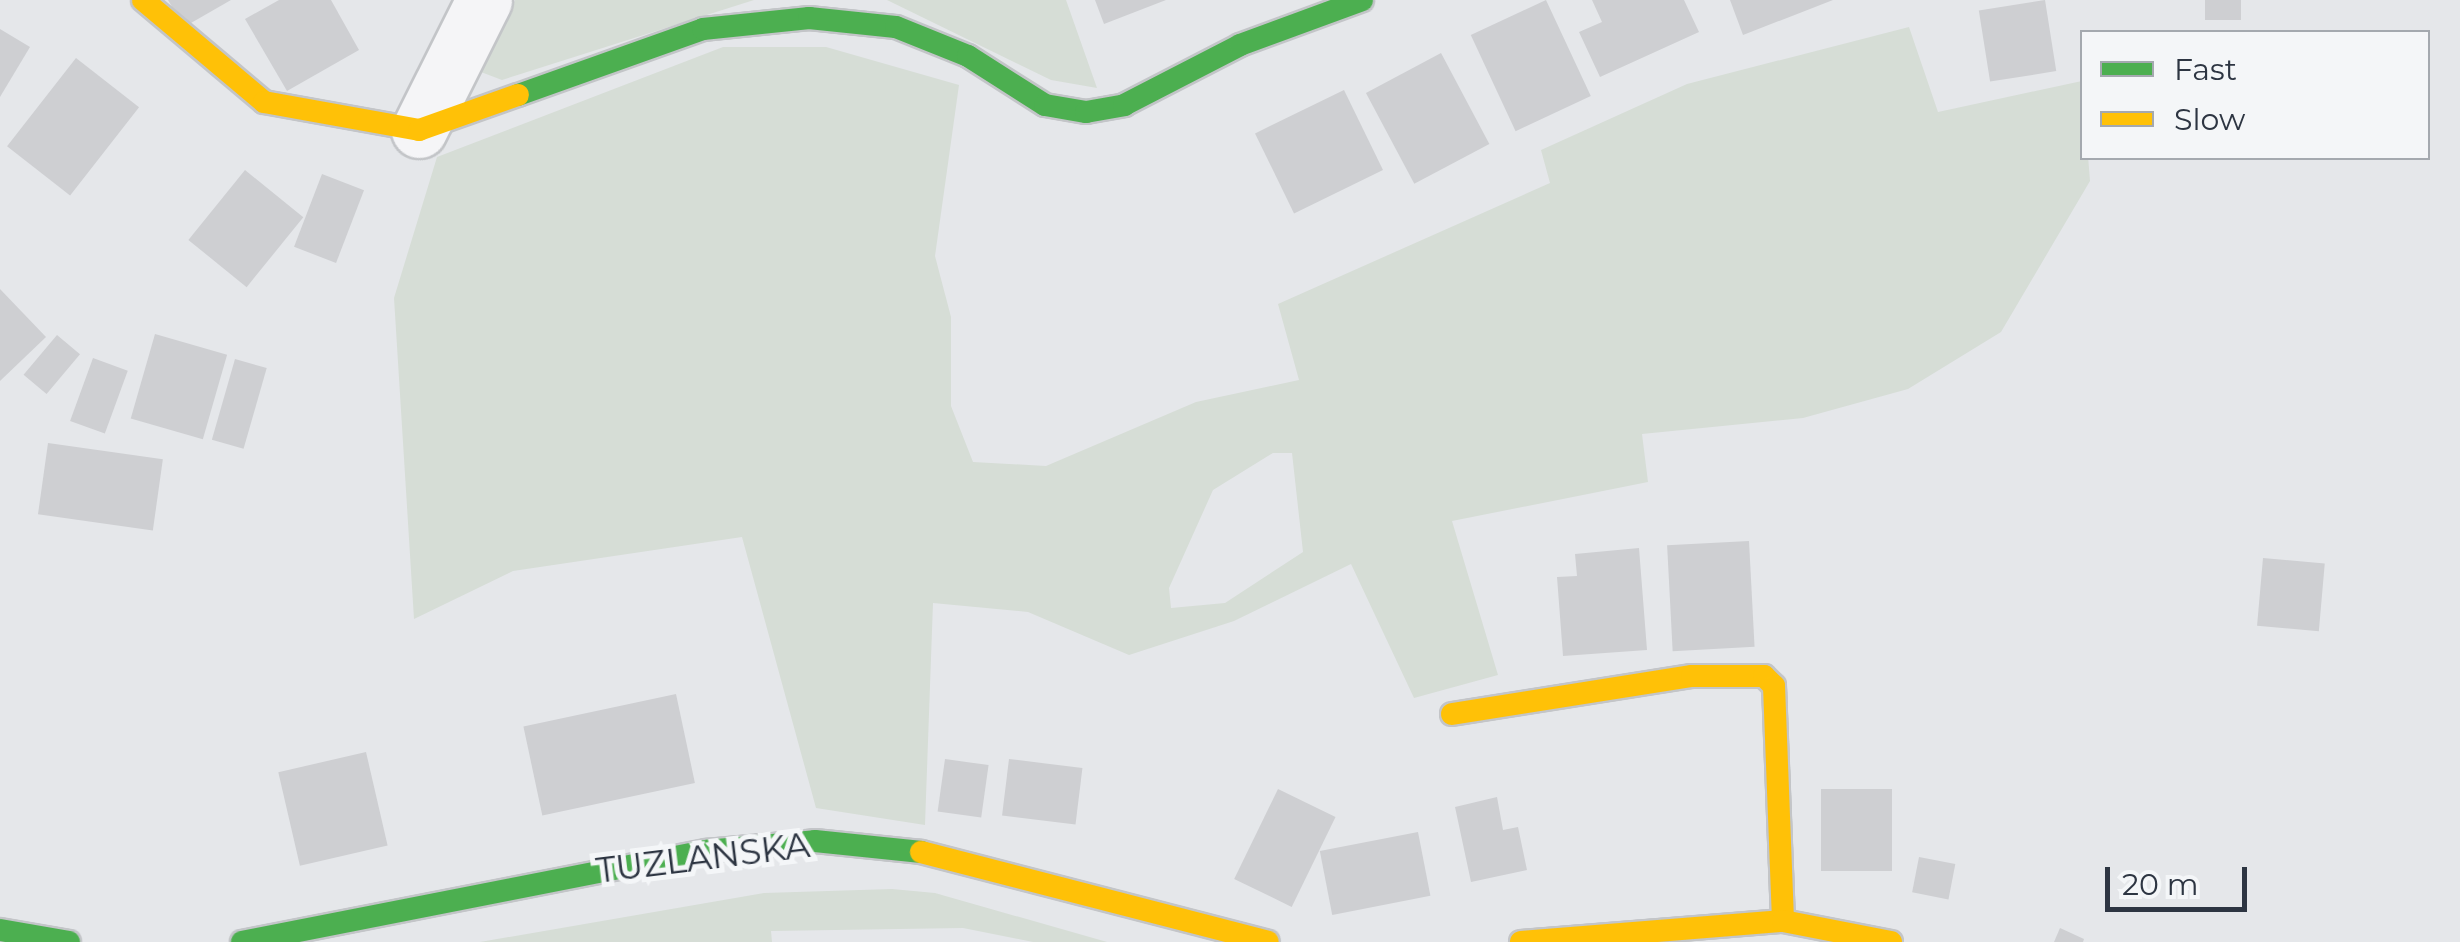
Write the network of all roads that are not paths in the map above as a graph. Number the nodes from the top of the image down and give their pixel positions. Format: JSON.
{"nodes":[{"id":1,"x":143,"y":0,"type":"edge"},
{"id":2,"x":484,"y":0,"type":"edge"},
{"id":3,"x":1362,"y":0,"type":"edge"},
{"id":4,"x":419,"y":130,"type":"junction"},
{"id":5,"x":1452,"y":714,"type":"dead end"},
{"id":6,"x":1795,"y":929,"type":"edge"},
{"id":7,"x":0,"y":930,"type":"edge"},
{"id":8,"x":1236,"y":939,"type":"edge"},
{"id":9,"x":69,"y":942,"type":"edge"},
{"id":10,"x":242,"y":942,"type":"edge"},
{"id":11,"x":1520,"y":942,"type":"edge"},
{"id":12,"x":1891,"y":942,"type":"edge"}],
"edges":[{"from":1,"to":4,"type":"street"},
{"from":2,"to":4,"type":"street"},
{"from":3,"to":4,"type":"street"},
{"from":5,"to":6,"type":"street"},
{"from":6,"to":11,"type":"street"},
{"from":6,"to":12,"type":"street"},
{"from":7,"to":9,"type":"street"},
{"from":8,"to":10,"type":"street","name":"TUZLANSKA"}]}
